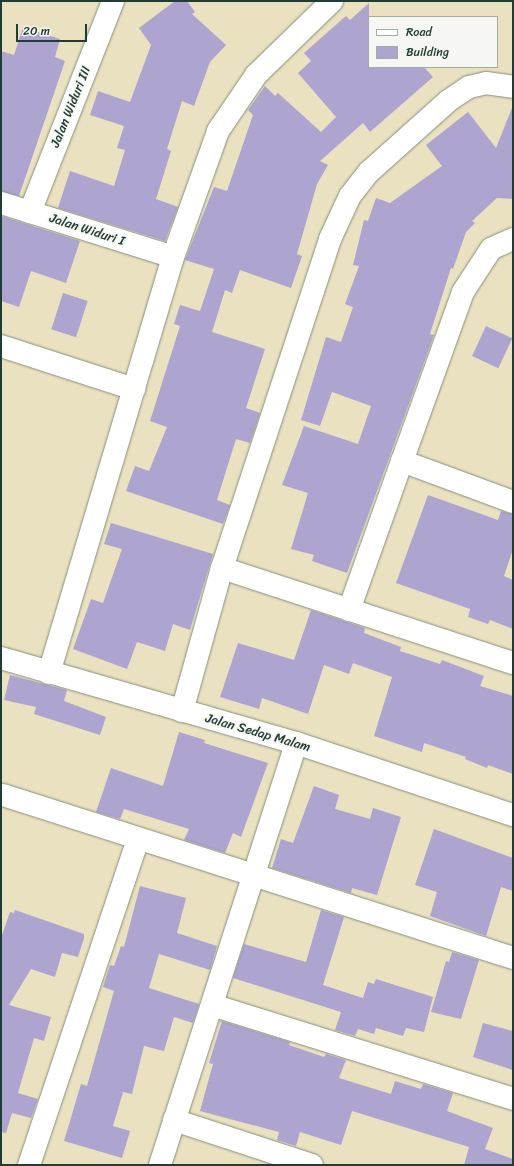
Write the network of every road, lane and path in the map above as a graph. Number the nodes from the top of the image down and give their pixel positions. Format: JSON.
{"nodes":[{"id":1,"x":113,"y":1,"type":"edge"},
{"id":2,"x":332,"y":1,"type":"edge"},
{"id":3,"x":513,"y":87,"type":"edge"},
{"id":4,"x":1,"y":203,"type":"edge"},
{"id":5,"x":30,"y":212,"type":"junction"},
{"id":6,"x":513,"y":239,"type":"edge"},
{"id":7,"x":173,"y":257,"type":"junction"},
{"id":8,"x":1,"y":346,"type":"edge"},
{"id":9,"x":134,"y":389,"type":"junction"},
{"id":10,"x":402,"y":461,"type":"junction"},
{"id":11,"x":513,"y":502,"type":"edge"},
{"id":12,"x":222,"y":568,"type":"junction"},
{"id":13,"x":348,"y":610,"type":"junction"},
{"id":14,"x":1,"y":658,"type":"edge"},
{"id":15,"x":513,"y":663,"type":"edge"},
{"id":16,"x":49,"y":673,"type":"junction"},
{"id":17,"x":182,"y":711,"type":"junction"},
{"id":18,"x":296,"y":743,"type":"junction"},
{"id":19,"x":2,"y":796,"type":"edge"},
{"id":20,"x":513,"y":815,"type":"edge"},
{"id":21,"x":138,"y":839,"type":"junction"},
{"id":22,"x":255,"y":875,"type":"junction"},
{"id":23,"x":513,"y":958,"type":"edge"},
{"id":24,"x":212,"y":1004,"type":"junction"},
{"id":25,"x":513,"y":1099,"type":"edge"},
{"id":26,"x":174,"y":1120,"type":"junction"},
{"id":27,"x":289,"y":1161,"type":"edge"},
{"id":28,"x":29,"y":1165,"type":"edge"},
{"id":29,"x":160,"y":1165,"type":"edge"},
{"id":30,"x":312,"y":1165,"type":"edge"}],
"edges":[{"from":1,"to":5,"type":"street","name":"Jalan Widuri III"},
{"from":2,"to":7,"type":"street"},
{"from":3,"to":12,"type":"street"},
{"from":4,"to":5,"type":"street","name":"Jalan Widuri I"},
{"from":5,"to":7,"type":"street","name":"Jalan Widuri I"},
{"from":6,"to":10,"type":"street"},
{"from":7,"to":9,"type":"street"},
{"from":8,"to":9,"type":"street"},
{"from":9,"to":16,"type":"street"},
{"from":10,"to":11,"type":"street"},
{"from":10,"to":13,"type":"street"},
{"from":12,"to":13,"type":"street"},
{"from":12,"to":17,"type":"street"},
{"from":13,"to":15,"type":"street"},
{"from":14,"to":16,"type":"street","name":"Jalan Sedap Malam"},
{"from":16,"to":17,"type":"street","name":"Jalan Sedap Malam"},
{"from":17,"to":18,"type":"street","name":"Jalan Sedap Malam"},
{"from":18,"to":20,"type":"street","name":"Jalan Sedap Malam"},
{"from":18,"to":22,"type":"street"},
{"from":19,"to":21,"type":"street"},
{"from":21,"to":22,"type":"street"},
{"from":21,"to":28,"type":"street"},
{"from":22,"to":23,"type":"street"},
{"from":22,"to":24,"type":"street"},
{"from":24,"to":25,"type":"street"},
{"from":24,"to":26,"type":"street"},
{"from":26,"to":27,"type":"street"},
{"from":26,"to":29,"type":"street"},
{"from":27,"to":30,"type":"street"}]}
